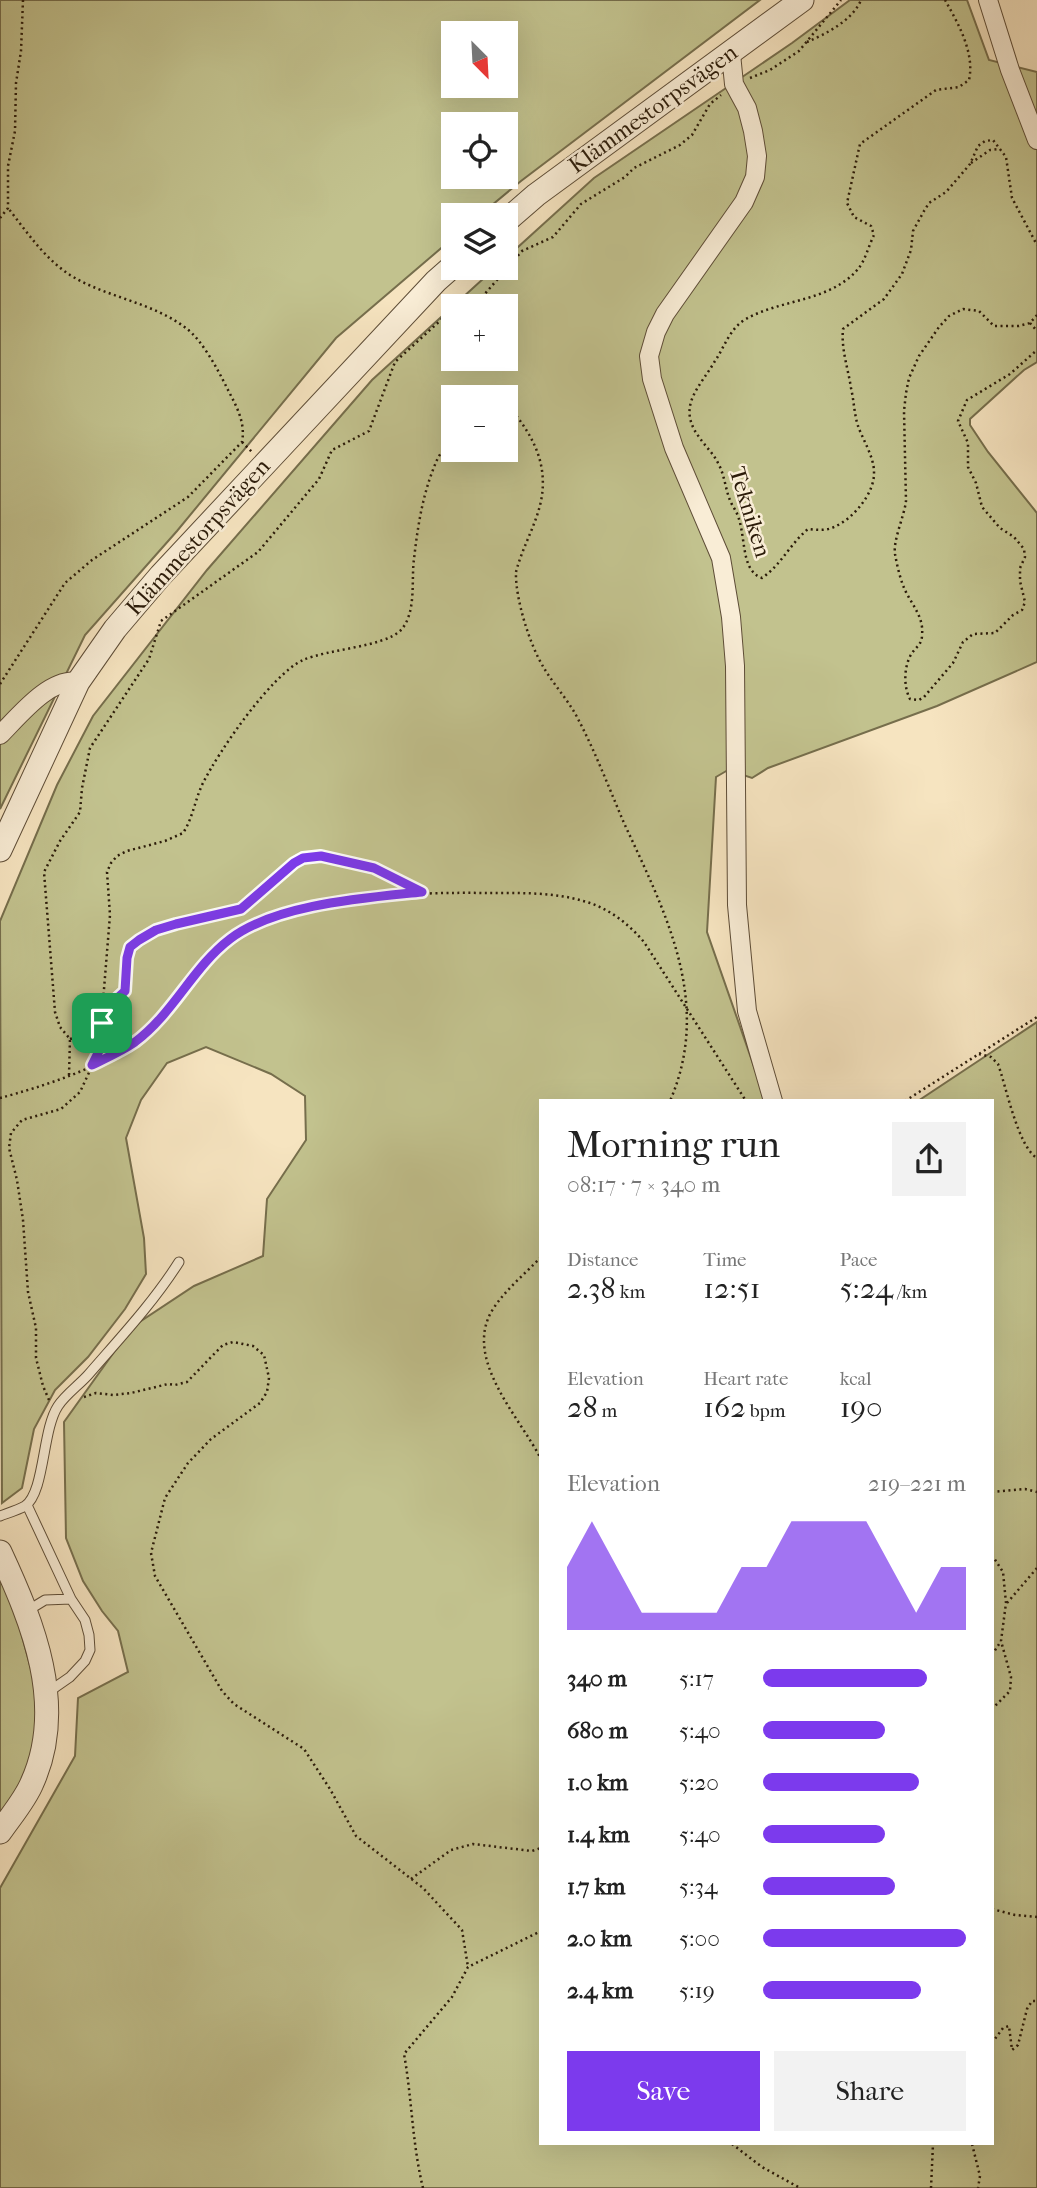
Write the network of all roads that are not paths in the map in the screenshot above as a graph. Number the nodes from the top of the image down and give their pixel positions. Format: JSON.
{"nodes":[{"id":1,"x":802,"y":0,"type":"edge"},
{"id":2,"x":988,"y":0,"type":"edge"},
{"id":3,"x":730,"y":54,"type":"junction"},
{"id":4,"x":1037,"y":140,"type":"edge"},
{"id":5,"x":518,"y":210,"type":"edge"},
{"id":6,"x":441,"y":277,"type":"edge"},
{"id":7,"x":78,"y":682,"type":"junction"},
{"id":8,"x":0,"y":735,"type":"edge"},
{"id":9,"x":0,"y":850,"type":"edge"},
{"id":10,"x":772,"y":1099,"type":"edge"},
{"id":11,"x":179,"y":1262,"type":"dead end"},
{"id":12,"x":27,"y":1505,"type":"junction"},
{"id":13,"x":0,"y":1516,"type":"edge"},
{"id":14,"x":0,"y":1552,"type":"edge"},
{"id":15,"x":71,"y":1600,"type":"junction"},
{"id":16,"x":27,"y":1611,"type":"junction"},
{"id":17,"x":46,"y":1694,"type":"junction"},
{"id":18,"x":0,"y":1832,"type":"edge"}],
"edges":[{"from":1,"to":3,"type":"street","name":"Klämmestorpsvägen"},
{"from":2,"to":4,"type":"street"},
{"from":3,"to":5,"type":"street","name":"Klämmestorpsvägen"},
{"from":3,"to":10,"type":"street"},
{"from":6,"to":7,"type":"street","name":"Klämmestorpsvägen"},
{"from":7,"to":8,"type":"street"},
{"from":7,"to":9,"type":"street","name":"Klämmestorpsvägen"},
{"from":11,"to":12,"type":"lane"},
{"from":12,"to":13,"type":"lane"},
{"from":12,"to":15,"type":"lane"},
{"from":14,"to":16,"type":"street"},
{"from":15,"to":16,"type":"lane"},
{"from":15,"to":17,"type":"lane"},
{"from":16,"to":17,"type":"street"},
{"from":17,"to":18,"type":"street"}]}
